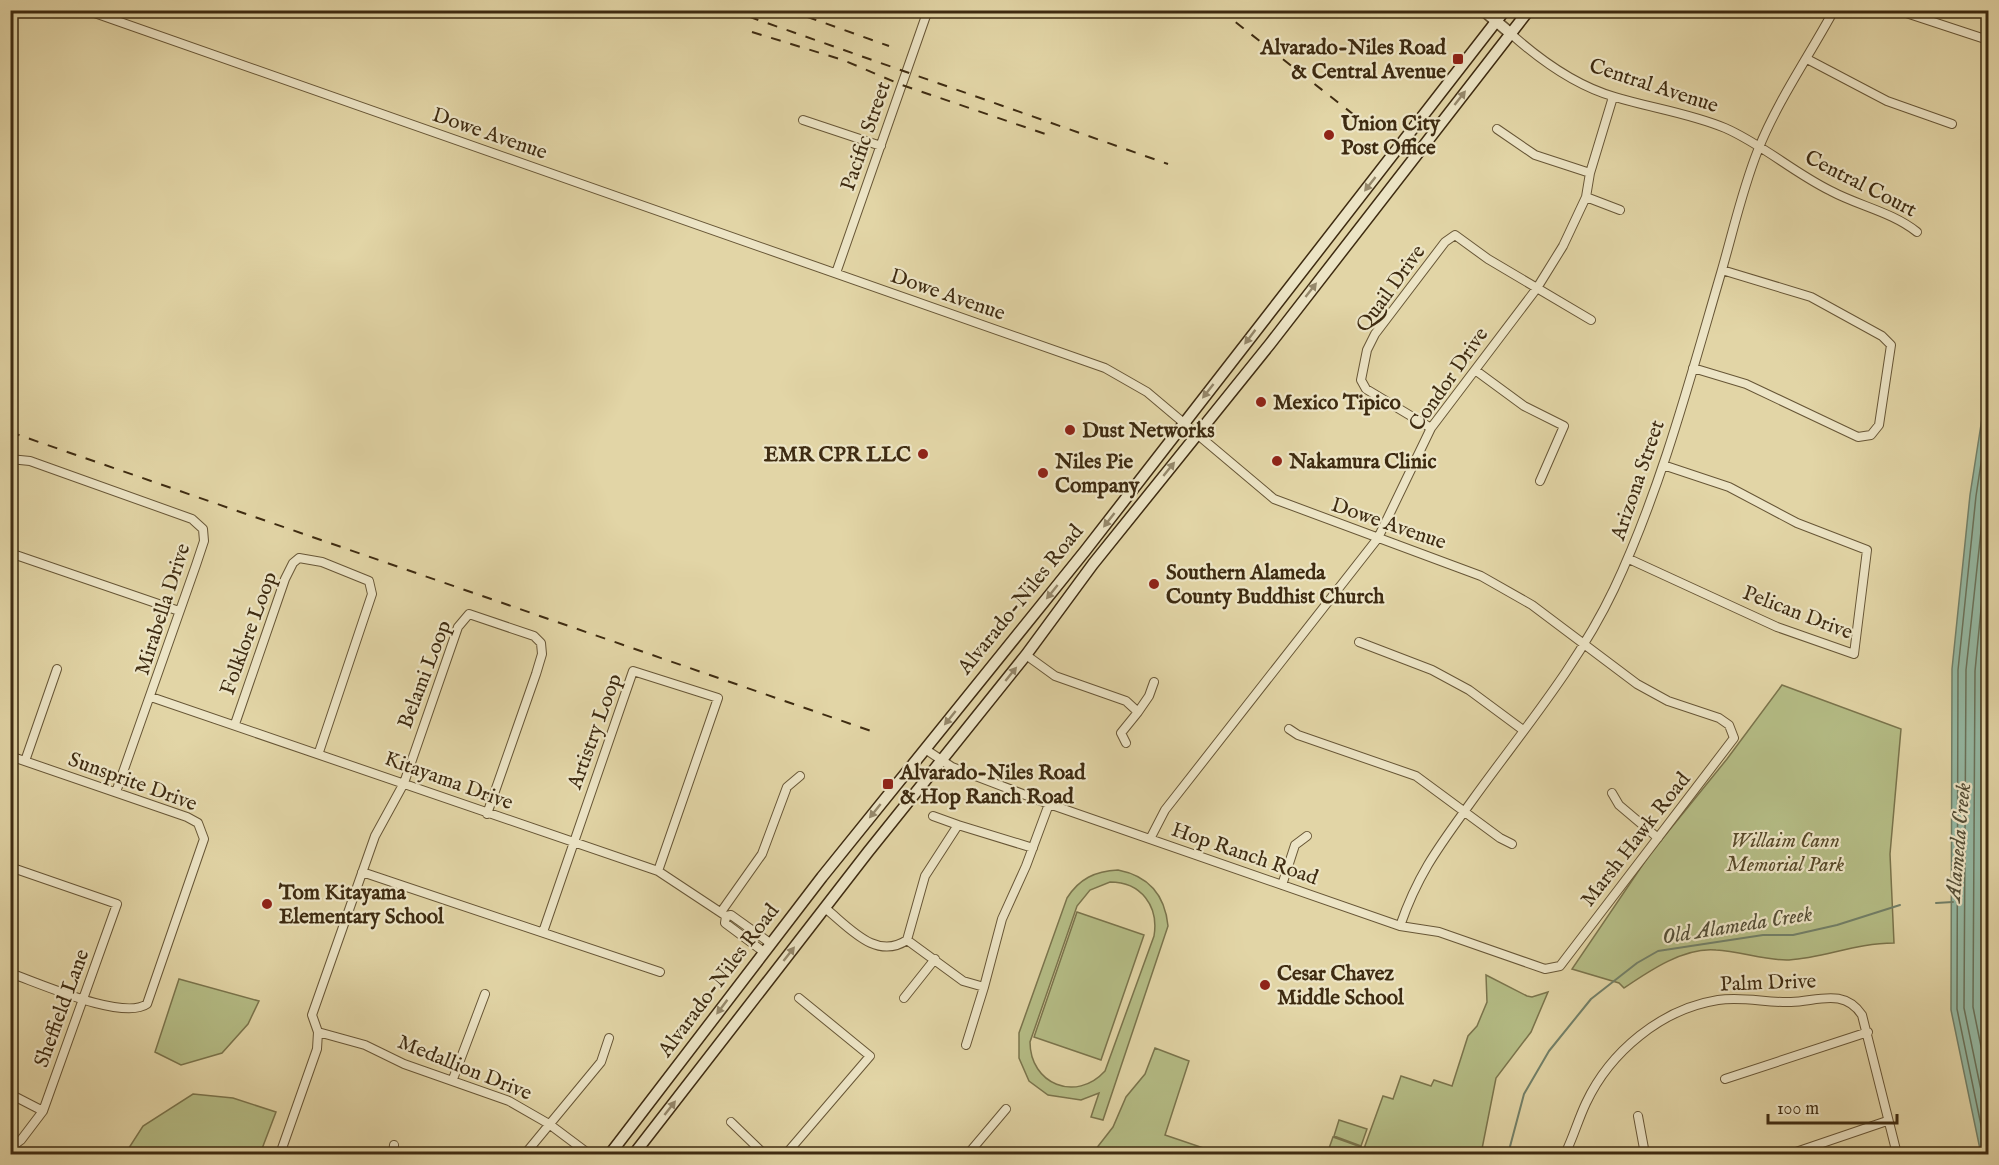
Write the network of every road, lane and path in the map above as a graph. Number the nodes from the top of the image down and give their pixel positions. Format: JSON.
{"nodes":[{"id":1,"x":86,"y":10,"type":"edge"},
{"id":2,"x":928,"y":10,"type":"edge"},
{"id":3,"x":1483,"y":10,"type":"edge"},
{"id":4,"x":1505,"y":10,"type":"edge"},
{"id":5,"x":1529,"y":10,"type":"edge"},
{"id":6,"x":1834,"y":10,"type":"edge"},
{"id":7,"x":1897,"y":10,"type":"edge"},
{"id":8,"x":1496,"y":21,"type":"junction"},
{"id":9,"x":1510,"y":33,"type":"junction"},
{"id":10,"x":1989,"y":40,"type":"edge"},
{"id":11,"x":1806,"y":59,"type":"junction"},
{"id":12,"x":1613,"y":97,"type":"junction"},
{"id":13,"x":802,"y":120,"type":"dead end"},
{"id":14,"x":1953,"y":124,"type":"dead end"},
{"id":15,"x":1497,"y":129,"type":"dead end"},
{"id":16,"x":881,"y":146,"type":"junction"},
{"id":17,"x":1759,"y":148,"type":"junction"},
{"id":18,"x":1590,"y":173,"type":"junction"},
{"id":19,"x":1586,"y":197,"type":"junction"},
{"id":20,"x":1620,"y":210,"type":"dead end"},
{"id":21,"x":1917,"y":232,"type":"dead end"},
{"id":22,"x":1722,"y":270,"type":"junction"},
{"id":23,"x":836,"y":273,"type":"junction"},
{"id":24,"x":1537,"y":288,"type":"junction"},
{"id":25,"x":1591,"y":320,"type":"dead end"},
{"id":26,"x":1693,"y":368,"type":"junction"},
{"id":27,"x":1475,"y":370,"type":"junction"},
{"id":28,"x":1183,"y":424,"type":"junction"},
{"id":29,"x":1431,"y":428,"type":"junction"},
{"id":30,"x":1196,"y":435,"type":"junction"},
{"id":31,"x":10,"y":459,"type":"edge"},
{"id":32,"x":1663,"y":465,"type":"junction"},
{"id":33,"x":1540,"y":481,"type":"dead end"},
{"id":34,"x":1378,"y":538,"type":"junction"},
{"id":35,"x":10,"y":553,"type":"edge"},
{"id":36,"x":1629,"y":559,"type":"junction"},
{"id":37,"x":179,"y":611,"type":"junction"},
{"id":38,"x":1359,"y":642,"type":"dead end"},
{"id":39,"x":1582,"y":645,"type":"junction"},
{"id":40,"x":1026,"y":655,"type":"junction"},
{"id":41,"x":57,"y":669,"type":"dead end"},
{"id":42,"x":1154,"y":682,"type":"dead end"},
{"id":43,"x":152,"y":697,"type":"junction"},
{"id":44,"x":1138,"y":712,"type":"junction"},
{"id":45,"x":235,"y":724,"type":"junction"},
{"id":46,"x":1289,"y":729,"type":"dead end"},
{"id":47,"x":1523,"y":730,"type":"junction"},
{"id":48,"x":1733,"y":731,"type":"joint"},
{"id":49,"x":1126,"y":743,"type":"dead end"},
{"id":50,"x":925,"y":749,"type":"junction"},
{"id":51,"x":319,"y":752,"type":"junction"},
{"id":52,"x":10,"y":756,"type":"edge"},
{"id":53,"x":25,"y":761,"type":"junction"},
{"id":54,"x":941,"y":761,"type":"junction"},
{"id":55,"x":800,"y":776,"type":"dead end"},
{"id":56,"x":404,"y":783,"type":"junction"},
{"id":57,"x":116,"y":792,"type":"junction"},
{"id":58,"x":1612,"y":793,"type":"dead end"},
{"id":59,"x":1049,"y":804,"type":"junction"},
{"id":60,"x":1464,"y":812,"type":"junction"},
{"id":61,"x":487,"y":814,"type":"junction"},
{"id":62,"x":933,"y":816,"type":"dead end"},
{"id":63,"x":957,"y":825,"type":"junction"},
{"id":64,"x":1307,"y":836,"type":"dead end"},
{"id":65,"x":1658,"y":838,"type":"junction"},
{"id":66,"x":1150,"y":839,"type":"junction"},
{"id":67,"x":573,"y":841,"type":"junction"},
{"id":68,"x":1512,"y":844,"type":"dead end"},
{"id":69,"x":1033,"y":848,"type":"junction"},
{"id":70,"x":10,"y":867,"type":"edge"},
{"id":71,"x":658,"y":871,"type":"junction"},
{"id":72,"x":362,"y":872,"type":"junction"},
{"id":73,"x":1282,"y":885,"type":"junction"},
{"id":74,"x":825,"y":908,"type":"junction"},
{"id":75,"x":724,"y":914,"type":"junction"},
{"id":76,"x":1400,"y":926,"type":"junction"},
{"id":77,"x":543,"y":932,"type":"junction"},
{"id":78,"x":907,"y":940,"type":"junction"},
{"id":79,"x":767,"y":948,"type":"junction"},
{"id":80,"x":935,"y":959,"type":"junction"},
{"id":81,"x":1560,"y":966,"type":"joint"},
{"id":82,"x":660,"y":972,"type":"dead end"},
{"id":83,"x":10,"y":973,"type":"edge"},
{"id":84,"x":984,"y":987,"type":"junction"},
{"id":85,"x":485,"y":993,"type":"dead end"},
{"id":86,"x":799,"y":998,"type":"dead end"},
{"id":87,"x":904,"y":998,"type":"dead end"},
{"id":88,"x":84,"y":999,"type":"junction"},
{"id":89,"x":318,"y":1032,"type":"junction"},
{"id":90,"x":1868,"y":1032,"type":"junction"},
{"id":91,"x":609,"y":1038,"type":"dead end"},
{"id":92,"x":966,"y":1045,"type":"dead end"},
{"id":93,"x":453,"y":1079,"type":"junction"},
{"id":94,"x":1725,"y":1079,"type":"dead end"},
{"id":95,"x":10,"y":1094,"type":"edge"},
{"id":96,"x":1006,"y":1109,"type":"dead end"},
{"id":97,"x":43,"y":1111,"type":"junction"},
{"id":98,"x":1638,"y":1116,"type":"dead end"},
{"id":99,"x":1887,"y":1121,"type":"junction"},
{"id":100,"x":731,"y":1122,"type":"dead end"},
{"id":101,"x":549,"y":1124,"type":"junction"},
{"id":102,"x":394,"y":1145,"type":"dead end"},
{"id":103,"x":10,"y":1148,"type":"edge"},
{"id":104,"x":280,"y":1155,"type":"edge"},
{"id":105,"x":393,"y":1155,"type":"edge"},
{"id":106,"x":525,"y":1155,"type":"edge"},
{"id":107,"x":588,"y":1155,"type":"edge"},
{"id":108,"x":610,"y":1155,"type":"edge"},
{"id":109,"x":634,"y":1155,"type":"edge"},
{"id":110,"x":764,"y":1155,"type":"edge"},
{"id":111,"x":786,"y":1155,"type":"edge"},
{"id":112,"x":968,"y":1155,"type":"edge"},
{"id":113,"x":1565,"y":1155,"type":"edge"},
{"id":114,"x":1646,"y":1155,"type":"edge"},
{"id":115,"x":1790,"y":1155,"type":"edge"},
{"id":116,"x":1897,"y":1155,"type":"edge"}],
"edges":[{"from":1,"to":23,"type":"street","name":"Dowe Avenue"},
{"from":2,"to":16,"type":"street","name":"Pacific Street"},
{"from":3,"to":8,"type":"main road","name":"Central Avenue"},
{"from":4,"to":8,"type":"main road","name":"Alvarado-Niles Road"},
{"from":5,"to":9,"type":"main road","name":"Alvarado-Niles Road"},
{"from":6,"to":11,"type":"street","name":"Arizona Street"},
{"from":7,"to":10,"type":"street"},
{"from":8,"to":9,"type":"main road","name":"Central Avenue"},
{"from":8,"to":28,"type":"main road","name":"Alvarado-Niles Road","one_way":true},
{"from":9,"to":12,"type":"street","name":"Central Avenue"},
{"from":30,"to":9,"type":"main road","name":"Alvarado-Niles Road","one_way":true},
{"from":11,"to":14,"type":"street"},
{"from":11,"to":17,"type":"street","name":"Arizona Street"},
{"from":12,"to":17,"type":"street","name":"Central Avenue"},
{"from":12,"to":18,"type":"street","name":"Condor Drive"},
{"from":13,"to":16,"type":"street"},
{"from":15,"to":18,"type":"street"},
{"from":16,"to":23,"type":"street","name":"Pacific Street"},
{"from":17,"to":21,"type":"street","name":"Central Court"},
{"from":17,"to":22,"type":"street","name":"Arizona Street"},
{"from":18,"to":19,"type":"street","name":"Condor Drive"},
{"from":19,"to":20,"type":"street"},
{"from":19,"to":24,"type":"street","name":"Condor Drive"},
{"from":22,"to":26,"type":"street","name":"Arizona Street"},
{"from":22,"to":26,"type":"street"},
{"from":23,"to":28,"type":"street","name":"Dowe Avenue"},
{"from":24,"to":25,"type":"street"},
{"from":24,"to":27,"type":"street","name":"Condor Drive"},
{"from":24,"to":29,"type":"street","name":"Quail Drive"},
{"from":26,"to":32,"type":"street","name":"Arizona Street"},
{"from":27,"to":29,"type":"street","name":"Condor Drive"},
{"from":27,"to":33,"type":"street"},
{"from":28,"to":30,"type":"street","name":"Dowe Avenue"},
{"from":28,"to":50,"type":"main road","name":"Alvarado-Niles Road","one_way":true},
{"from":29,"to":34,"type":"street","name":"Condor Drive"},
{"from":30,"to":34,"type":"street","name":"Dowe Avenue"},
{"from":40,"to":30,"type":"main road","name":"Alvarado-Niles Road","one_way":true},
{"from":31,"to":37,"type":"street","name":"Mirabella Drive"},
{"from":32,"to":36,"type":"street","name":"Arizona Street"},
{"from":32,"to":36,"type":"street","name":"Pelican Drive"},
{"from":34,"to":39,"type":"street","name":"Dowe Avenue"},
{"from":34,"to":66,"type":"street","name":"Condor Drive"},
{"from":35,"to":37,"type":"street"},
{"from":36,"to":39,"type":"street","name":"Arizona Street"},
{"from":37,"to":43,"type":"street","name":"Mirabella Drive"},
{"from":38,"to":47,"type":"street"},
{"from":39,"to":47,"type":"street","name":"Arizona Street"},
{"from":39,"to":48,"type":"street","name":"Dowe Avenue"},
{"from":40,"to":44,"type":"street"},
{"from":54,"to":40,"type":"main road","name":"Alvarado-Niles Road","one_way":true},
{"from":41,"to":53,"type":"street"},
{"from":42,"to":44,"type":"street"},
{"from":43,"to":45,"type":"street","name":"Kitayama Drive"},
{"from":43,"to":57,"type":"street","name":"Mirabella Drive"},
{"from":44,"to":49,"type":"street"},
{"from":45,"to":51,"type":"street","name":"Kitayama Drive"},
{"from":45,"to":51,"type":"street","name":"Folklore Loop"},
{"from":46,"to":60,"type":"street"},
{"from":47,"to":60,"type":"street","name":"Arizona Street"},
{"from":48,"to":65,"type":"street","name":"Marsh Hawk Road"},
{"from":50,"to":54,"type":"street","name":"Hop Ranch Road"},
{"from":50,"to":79,"type":"main road","name":"Alvarado-Niles Road","one_way":true},
{"from":51,"to":56,"type":"street","name":"Kitayama Drive"},
{"from":52,"to":53,"type":"street","name":"Sunsprite Drive"},
{"from":53,"to":57,"type":"street","name":"Sunsprite Drive"},
{"from":54,"to":59,"type":"street","name":"Hop Ranch Road"},
{"from":54,"to":74,"type":"main road","name":"Alvarado-Niles Road"},
{"from":55,"to":75,"type":"street"},
{"from":56,"to":61,"type":"street","name":"Kitayama Drive"},
{"from":56,"to":61,"type":"street","name":"Belami Loop"},
{"from":56,"to":72,"type":"street","name":"Belami Loop"},
{"from":57,"to":88,"type":"street","name":"Sunsprite Drive"},
{"from":58,"to":65,"type":"street"},
{"from":59,"to":66,"type":"street","name":"Hop Ranch Road"},
{"from":59,"to":69,"type":"street"},
{"from":60,"to":68,"type":"street"},
{"from":60,"to":76,"type":"street","name":"Arizona Street"},
{"from":61,"to":67,"type":"street","name":"Kitayama Drive"},
{"from":62,"to":63,"type":"street"},
{"from":63,"to":69,"type":"street"},
{"from":63,"to":78,"type":"street"},
{"from":64,"to":73,"type":"street"},
{"from":65,"to":81,"type":"street","name":"Marsh Hawk Road"},
{"from":66,"to":73,"type":"street","name":"Hop Ranch Road"},
{"from":67,"to":71,"type":"street","name":"Kitayama Drive"},
{"from":67,"to":71,"type":"street","name":"Artistry Loop"},
{"from":67,"to":77,"type":"street"},
{"from":69,"to":84,"type":"street"},
{"from":70,"to":88,"type":"street","name":"Sheffield Lane"},
{"from":71,"to":75,"type":"street","name":"Kitayama Drive"},
{"from":72,"to":77,"type":"street"},
{"from":72,"to":89,"type":"street","name":"Belami Loop"},
{"from":73,"to":76,"type":"street","name":"Hop Ranch Road"},
{"from":74,"to":78,"type":"street"},
{"from":109,"to":74,"type":"main road","name":"Alvarado-Niles Road","one_way":true},
{"from":75,"to":79,"type":"street","name":"Kitayama Drive"},
{"from":76,"to":81,"type":"street","name":"Hop Ranch Road"},
{"from":77,"to":82,"type":"street"},
{"from":78,"to":80,"type":"street"},
{"from":79,"to":108,"type":"main road","name":"Alvarado-Niles Road","one_way":true},
{"from":80,"to":84,"type":"street"},
{"from":80,"to":87,"type":"street"},
{"from":83,"to":88,"type":"street"},
{"from":84,"to":92,"type":"street"},
{"from":85,"to":93,"type":"street"},
{"from":86,"to":111,"type":"street"},
{"from":88,"to":97,"type":"street","name":"Sheffield Lane"},
{"from":89,"to":93,"type":"street","name":"Medallion Drive"},
{"from":89,"to":104,"type":"street","name":"Belami Loop"},
{"from":90,"to":94,"type":"street"},
{"from":90,"to":99,"type":"street","name":"Palm Drive"},
{"from":90,"to":113,"type":"street","name":"Palm Drive"},
{"from":91,"to":101,"type":"street"},
{"from":93,"to":101,"type":"street","name":"Medallion Drive"},
{"from":95,"to":97,"type":"street"},
{"from":96,"to":112,"type":"street"},
{"from":97,"to":103,"type":"street","name":"Sheffield Lane"},
{"from":98,"to":114,"type":"street"},
{"from":99,"to":115,"type":"street"},
{"from":99,"to":116,"type":"street","name":"Palm Drive"},
{"from":100,"to":110,"type":"street"},
{"from":101,"to":106,"type":"street"},
{"from":101,"to":107,"type":"street","name":"Medallion Drive"},
{"from":102,"to":105,"type":"street"}]}
